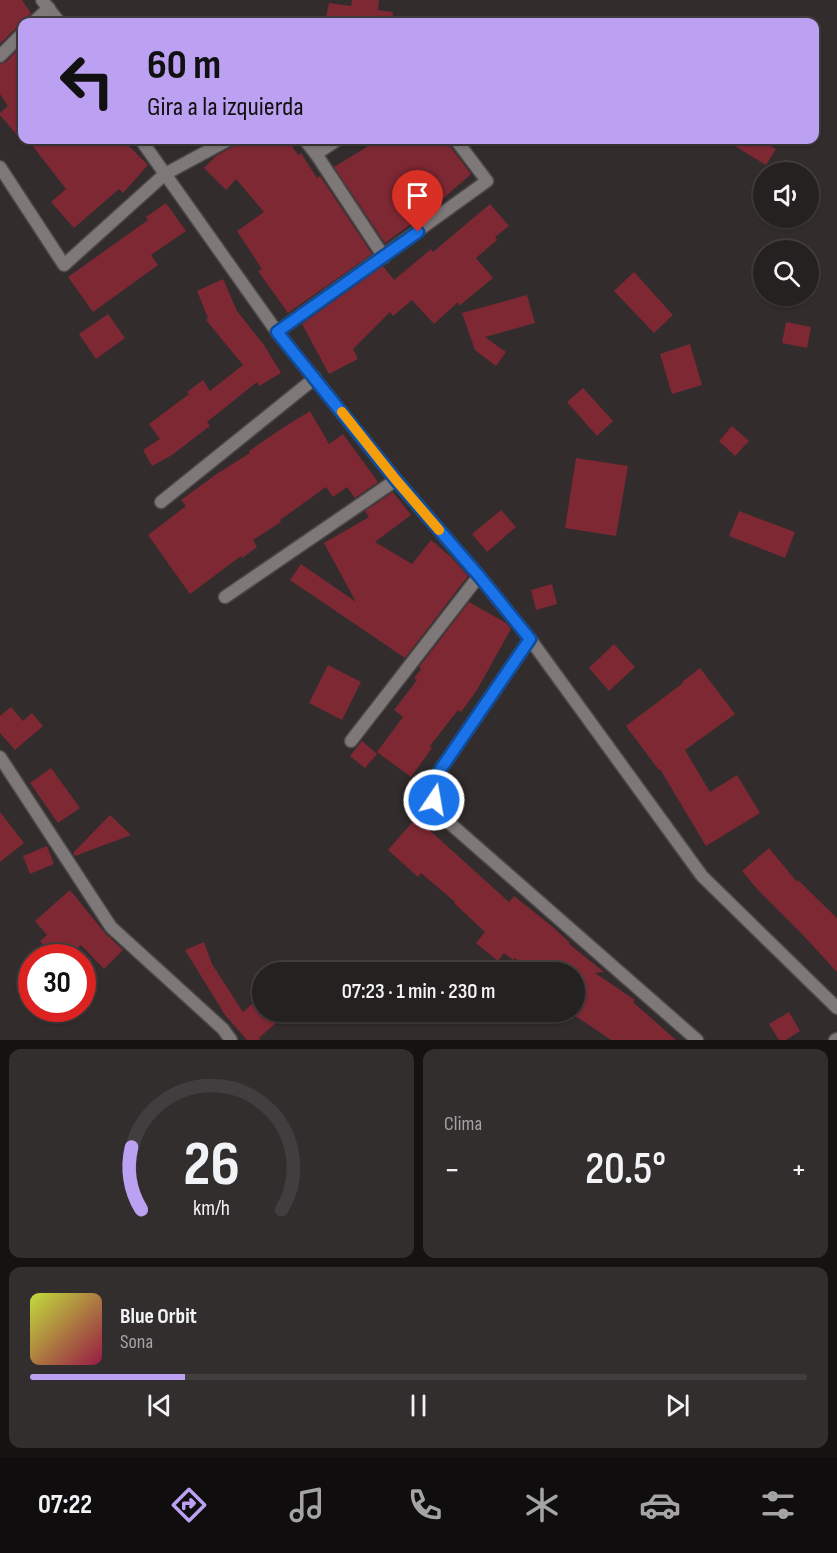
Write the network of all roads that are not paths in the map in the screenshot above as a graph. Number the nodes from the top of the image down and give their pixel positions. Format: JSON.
{"nodes":[{"id":1,"x":45,"y":4,"type":"edge"},
{"id":2,"x":36,"y":18,"type":"edge"},
{"id":3,"x":56,"y":18,"type":"edge"},
{"id":4,"x":18,"y":38,"type":"edge"},
{"id":5,"x":0,"y":56,"type":"edge"},
{"id":6,"x":144,"y":144,"type":"edge"},
{"id":7,"x":221,"y":144,"type":"edge"},
{"id":8,"x":308,"y":144,"type":"edge"},
{"id":9,"x":331,"y":144,"type":"edge"},
{"id":10,"x":459,"y":144,"type":"edge"},
{"id":11,"x":316,"y":154,"type":"junction"},
{"id":12,"x":0,"y":167,"type":"edge"},
{"id":13,"x":165,"y":174,"type":"junction"},
{"id":14,"x":384,"y":257,"type":"junction"},
{"id":15,"x":277,"y":332,"type":"junction"},
{"id":16,"x":315,"y":378,"type":"junction"},
{"id":17,"x":396,"y":480,"type":"junction"},
{"id":18,"x":161,"y":502,"type":"dead end"},
{"id":19,"x":479,"y":576,"type":"junction"},
{"id":20,"x":225,"y":597,"type":"dead end"},
{"id":21,"x":530,"y":639,"type":"junction"},
{"id":22,"x":351,"y":741,"type":"dead end"},
{"id":23,"x":0,"y":757,"type":"edge"},
{"id":24,"x":837,"y":1008,"type":"edge"},
{"id":25,"x":231,"y":1040,"type":"edge"},
{"id":26,"x":697,"y":1040,"type":"edge"}],
"edges":[{"from":1,"to":2,"type":"street"},
{"from":1,"to":3,"type":"street"},
{"from":4,"to":5,"type":"street"},
{"from":6,"to":13,"type":"street"},
{"from":7,"to":13,"type":"street"},
{"from":8,"to":11,"type":"street"},
{"from":9,"to":11,"type":"street"},
{"from":10,"to":14,"type":"street"},
{"from":11,"to":14,"type":"street"},
{"from":12,"to":13,"type":"street"},
{"from":13,"to":15,"type":"street"},
{"from":14,"to":15,"type":"street"},
{"from":15,"to":16,"type":"street"},
{"from":16,"to":17,"type":"street"},
{"from":16,"to":18,"type":"street"},
{"from":17,"to":19,"type":"street"},
{"from":17,"to":20,"type":"street"},
{"from":19,"to":21,"type":"street"},
{"from":19,"to":22,"type":"street"},
{"from":21,"to":24,"type":"street"},
{"from":21,"to":26,"type":"street"},
{"from":23,"to":25,"type":"street"}]}
